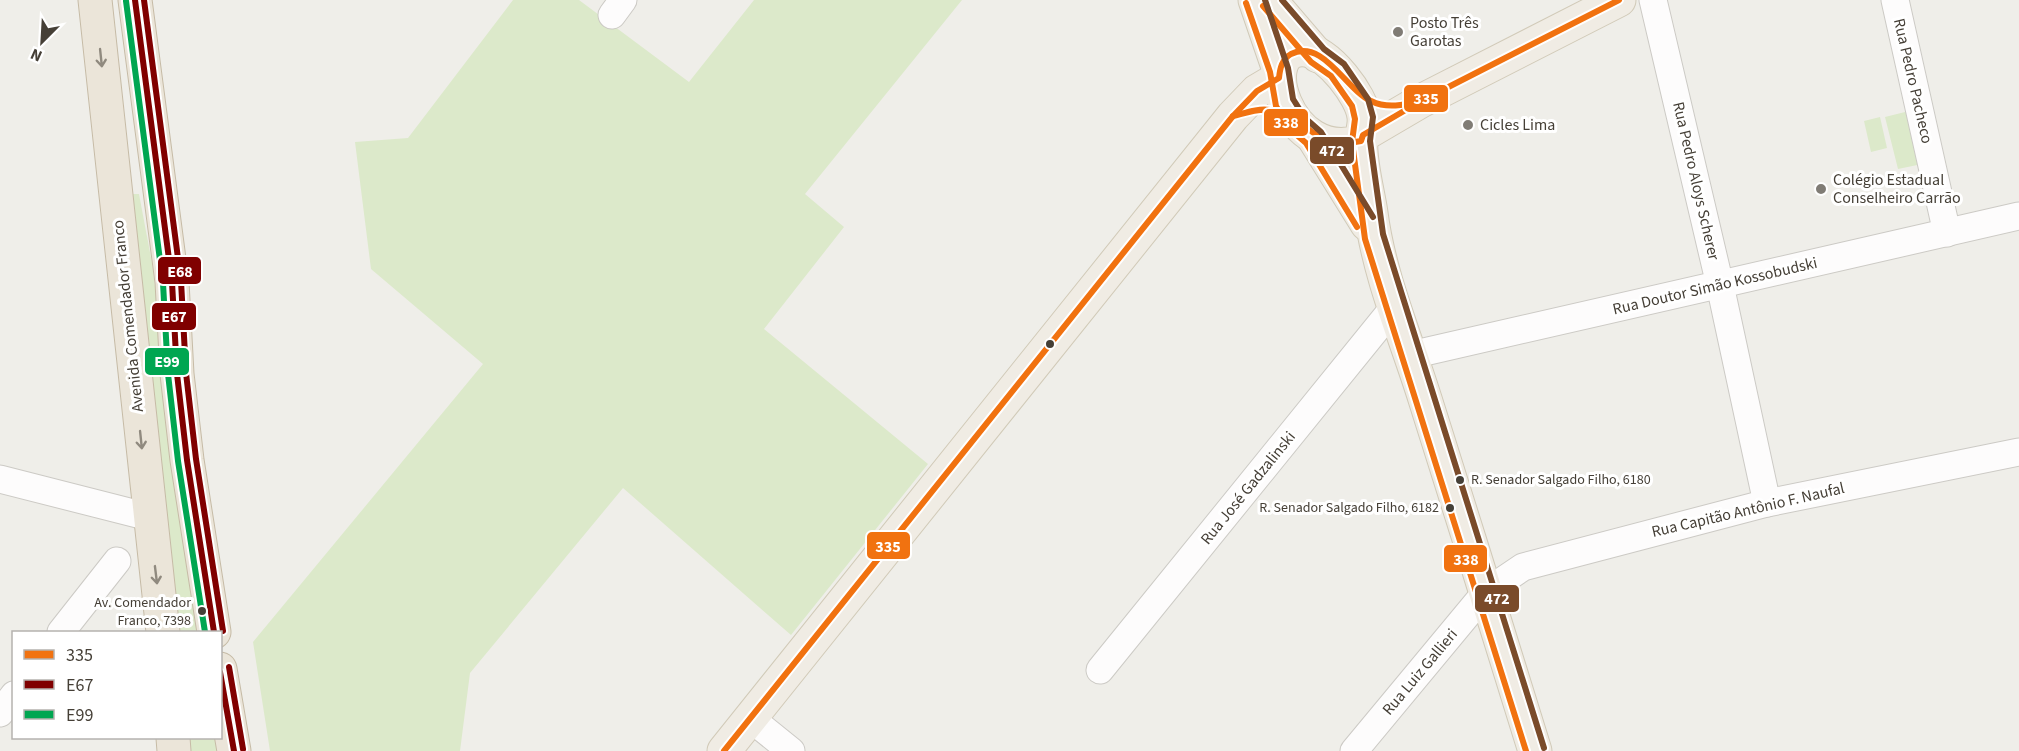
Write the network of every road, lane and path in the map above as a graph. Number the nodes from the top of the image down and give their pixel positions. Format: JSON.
{"nodes":[{"id":1,"x":95,"y":0,"type":"edge"},
{"id":2,"x":113,"y":0,"type":"edge"},
{"id":3,"x":135,"y":0,"type":"edge"},
{"id":4,"x":1255,"y":0,"type":"edge"},
{"id":5,"x":1270,"y":0,"type":"edge"},
{"id":6,"x":1619,"y":0,"type":"edge"},
{"id":7,"x":1653,"y":0,"type":"edge"},
{"id":8,"x":1895,"y":0,"type":"edge"},
{"id":9,"x":1318,"y":56,"type":"junction"},
{"id":10,"x":1279,"y":74,"type":"junction"},
{"id":11,"x":144,"y":82,"type":"junction"},
{"id":12,"x":1350,"y":88,"type":"junction"},
{"id":13,"x":1421,"y":101,"type":"junction"},
{"id":14,"x":1233,"y":116,"type":"junction"},
{"id":15,"x":1305,"y":130,"type":"junction"},
{"id":16,"x":1362,"y":138,"type":"junction"},
{"id":17,"x":2019,"y":216,"type":"edge"},
{"id":18,"x":1947,"y":233,"type":"junction"},
{"id":19,"x":1374,"y":236,"type":"junction"},
{"id":20,"x":1720,"y":285,"type":"junction"},
{"id":21,"x":1395,"y":306,"type":"junction"},
{"id":22,"x":1412,"y":355,"type":"junction"},
{"id":23,"x":2019,"y":452,"type":"edge"},
{"id":24,"x":0,"y":479,"type":"edge"},
{"id":25,"x":1767,"y":503,"type":"junction"},
{"id":26,"x":149,"y":517,"type":"junction"},
{"id":27,"x":117,"y":561,"type":"dead end"},
{"id":28,"x":1486,"y":592,"type":"junction"},
{"id":29,"x":63,"y":631,"type":"edge"},
{"id":30,"x":163,"y":631,"type":"edge"},
{"id":31,"x":214,"y":631,"type":"edge"},
{"id":32,"x":1100,"y":670,"type":"dead end"},
{"id":33,"x":222,"y":681,"type":"edge"},
{"id":34,"x":12,"y":698,"type":"edge"},
{"id":35,"x":0,"y":713,"type":"edge"},
{"id":36,"x":750,"y":718,"type":"junction"},
{"id":37,"x":234,"y":751,"type":"edge"},
{"id":38,"x":724,"y":751,"type":"edge"},
{"id":39,"x":791,"y":751,"type":"edge"},
{"id":40,"x":1354,"y":751,"type":"edge"},
{"id":41,"x":1535,"y":751,"type":"edge"}],
"edges":[{"from":1,"to":26,"type":"highway","name":"Avenida Comendador Franco","one_way":true},
{"from":2,"to":11,"type":"highway"},
{"from":3,"to":11,"type":"highway"},
{"from":4,"to":10,"type":"main road"},
{"from":5,"to":9,"type":"main road"},
{"from":6,"to":13,"type":"main road"},
{"from":7,"to":20,"type":"street","name":"Rua Pedro Aloys Scherer"},
{"from":8,"to":18,"type":"street","name":"Rua Pedro Pacheco"},
{"from":9,"to":10,"type":"main road"},
{"from":9,"to":12,"type":"main road"},
{"from":10,"to":14,"type":"main road"},
{"from":10,"to":15,"type":"main road"},
{"from":11,"to":31,"type":"highway"},
{"from":12,"to":13,"type":"main road"},
{"from":12,"to":16,"type":"main road"},
{"from":13,"to":16,"type":"main road"},
{"from":14,"to":15,"type":"main road"},
{"from":14,"to":36,"type":"main road"},
{"from":15,"to":16,"type":"main road"},
{"from":15,"to":19,"type":"main road"},
{"from":16,"to":19,"type":"main road"},
{"from":17,"to":18,"type":"street","name":"Rua Doutor Simão Kossobudski"},
{"from":18,"to":20,"type":"street","name":"Rua Doutor Simão Kossobudski"},
{"from":19,"to":21,"type":"main road"},
{"from":20,"to":22,"type":"street","name":"Rua Doutor Simão Kossobudski"},
{"from":20,"to":25,"type":"street","name":"Rua Pedro Aloys Scherer"},
{"from":21,"to":22,"type":"main road"},
{"from":21,"to":32,"type":"street","name":"Rua José Gadzalinski"},
{"from":22,"to":28,"type":"main road"},
{"from":23,"to":25,"type":"street","name":"Rua Capitão Antônio F. Naufal"},
{"from":24,"to":26,"type":"street"},
{"from":25,"to":28,"type":"street","name":"Rua Capitão Antônio F. Naufal"},
{"from":26,"to":30,"type":"highway","name":"Avenida Comendador Franco","one_way":true},
{"from":27,"to":29,"type":"street"},
{"from":28,"to":40,"type":"street","name":"Rua Luiz Gallieri"},
{"from":28,"to":41,"type":"main road"},
{"from":33,"to":37,"type":"highway"},
{"from":34,"to":35,"type":"street"},
{"from":36,"to":38,"type":"main road"},
{"from":36,"to":39,"type":"street"}]}
